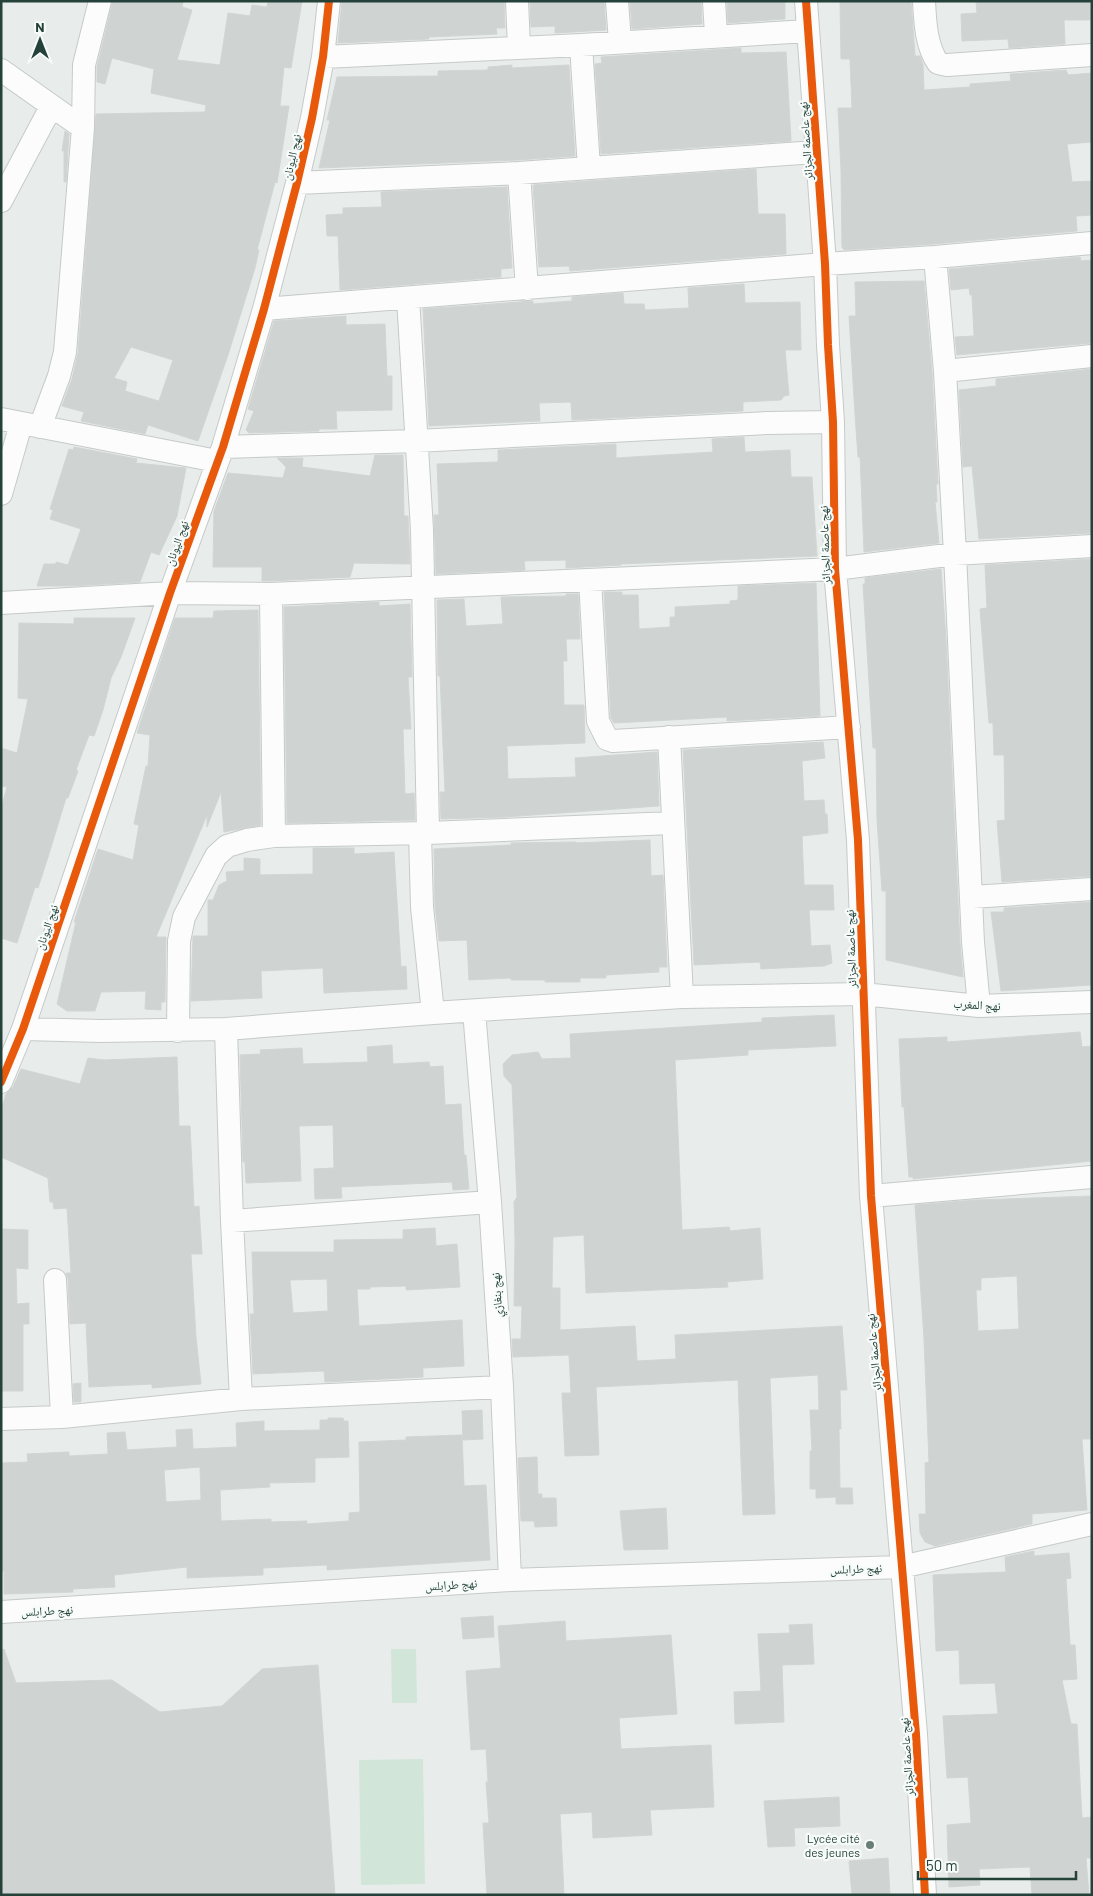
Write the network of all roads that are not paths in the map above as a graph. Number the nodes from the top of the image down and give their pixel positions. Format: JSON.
{"nodes":[{"id":1,"x":100,"y":1,"type":"edge"},
{"id":2,"x":330,"y":1,"type":"edge"},
{"id":3,"x":517,"y":1,"type":"edge"},
{"id":4,"x":617,"y":1,"type":"edge"},
{"id":5,"x":714,"y":1,"type":"edge"},
{"id":6,"x":806,"y":1,"type":"edge"},
{"id":7,"x":924,"y":1,"type":"edge"},
{"id":8,"x":808,"y":31,"type":"junction"},
{"id":9,"x":716,"y":35,"type":"junction"},
{"id":10,"x":620,"y":42,"type":"junction"},
{"id":11,"x":582,"y":45,"type":"junction"},
{"id":12,"x":519,"y":47,"type":"junction"},
{"id":13,"x":1092,"y":55,"type":"edge"},
{"id":14,"x":323,"y":57,"type":"junction"},
{"id":15,"x":1,"y":70,"type":"edge"},
{"id":16,"x":52,"y":107,"type":"junction"},
{"id":17,"x":83,"y":128,"type":"junction"},
{"id":18,"x":816,"y":152,"type":"junction"},
{"id":19,"x":589,"y":168,"type":"junction"},
{"id":20,"x":519,"y":174,"type":"junction"},
{"id":21,"x":297,"y":183,"type":"junction"},
{"id":22,"x":1,"y":201,"type":"edge"},
{"id":23,"x":1092,"y":243,"type":"edge"},
{"id":24,"x":935,"y":257,"type":"junction"},
{"id":25,"x":825,"y":264,"type":"junction"},
{"id":26,"x":527,"y":289,"type":"junction"},
{"id":27,"x":408,"y":298,"type":"junction"},
{"id":28,"x":264,"y":309,"type":"junction"},
{"id":29,"x":1092,"y":356,"type":"edge"},
{"id":30,"x":945,"y":371,"type":"junction"},
{"id":31,"x":833,"y":422,"type":"junction"},
{"id":32,"x":21,"y":424,"type":"edge"},
{"id":33,"x":416,"y":441,"type":"junction"},
{"id":34,"x":220,"y":454,"type":"junction"},
{"id":35,"x":1,"y":494,"type":"edge"},
{"id":36,"x":1092,"y":546,"type":"edge"},
{"id":37,"x":955,"y":554,"type":"junction"},
{"id":38,"x":835,"y":569,"type":"junction"},
{"id":39,"x":590,"y":580,"type":"junction"},
{"id":40,"x":422,"y":589,"type":"junction"},
{"id":41,"x":170,"y":593,"type":"junction"},
{"id":42,"x":271,"y":594,"type":"junction"},
{"id":43,"x":1,"y":603,"type":"edge"},
{"id":44,"x":849,"y":727,"type":"junction"},
{"id":45,"x":669,"y":737,"type":"junction"},
{"id":46,"x":672,"y":823,"type":"junction"},
{"id":47,"x":424,"y":833,"type":"junction"},
{"id":48,"x":274,"y":836,"type":"junction"},
{"id":49,"x":1092,"y":889,"type":"edge"},
{"id":50,"x":972,"y":898,"type":"junction"},
{"id":51,"x":863,"y":994,"type":"junction"},
{"id":52,"x":682,"y":998,"type":"junction"},
{"id":53,"x":1092,"y":1002,"type":"edge"},
{"id":54,"x":979,"y":1006,"type":"junction"},
{"id":55,"x":474,"y":1011,"type":"junction"},
{"id":56,"x":433,"y":1013,"type":"junction"},
{"id":57,"x":23,"y":1029,"type":"junction"},
{"id":58,"x":226,"y":1029,"type":"junction"},
{"id":59,"x":178,"y":1030,"type":"junction"},
{"id":60,"x":1,"y":1082,"type":"edge"},
{"id":61,"x":1092,"y":1177,"type":"edge"},
{"id":62,"x":871,"y":1196,"type":"junction"},
{"id":63,"x":490,"y":1202,"type":"junction"},
{"id":64,"x":232,"y":1222,"type":"junction"},
{"id":65,"x":55,"y":1280,"type":"dead end"},
{"id":66,"x":502,"y":1387,"type":"junction"},
{"id":67,"x":241,"y":1400,"type":"junction"},
{"id":68,"x":62,"y":1417,"type":"junction"},
{"id":69,"x":1,"y":1418,"type":"edge"},
{"id":70,"x":1092,"y":1524,"type":"edge"},
{"id":71,"x":901,"y":1567,"type":"junction"},
{"id":72,"x":510,"y":1580,"type":"junction"},
{"id":73,"x":1,"y":1612,"type":"edge"},
{"id":74,"x":925,"y":1895,"type":"edge"}],
"edges":[{"from":1,"to":17,"type":"street"},
{"from":2,"to":14,"type":"street","name":"نهج اليونان"},
{"from":3,"to":12,"type":"street"},
{"from":4,"to":10,"type":"street"},
{"from":5,"to":9,"type":"street"},
{"from":6,"to":8,"type":"street","name":"نهج عاصمة الجزائر"},
{"from":7,"to":13,"type":"street"},
{"from":8,"to":9,"type":"street"},
{"from":8,"to":18,"type":"street","name":"نهج عاصمة الجزائر"},
{"from":9,"to":10,"type":"street"},
{"from":10,"to":11,"type":"street"},
{"from":11,"to":12,"type":"street"},
{"from":11,"to":19,"type":"street"},
{"from":12,"to":14,"type":"street"},
{"from":14,"to":21,"type":"street","name":"نهج اليونان"},
{"from":15,"to":16,"type":"street"},
{"from":16,"to":17,"type":"street"},
{"from":16,"to":22,"type":"street"},
{"from":17,"to":32,"type":"street"},
{"from":18,"to":19,"type":"street"},
{"from":18,"to":25,"type":"street","name":"نهج عاصمة الجزائر"},
{"from":19,"to":20,"type":"street"},
{"from":20,"to":21,"type":"street"},
{"from":20,"to":26,"type":"street"},
{"from":21,"to":28,"type":"street","name":"نهج اليونان"},
{"from":23,"to":24,"type":"street"},
{"from":24,"to":25,"type":"street"},
{"from":24,"to":30,"type":"street"},
{"from":25,"to":26,"type":"street"},
{"from":25,"to":31,"type":"street","name":"نهج عاصمة الجزائر"},
{"from":26,"to":27,"type":"street"},
{"from":27,"to":28,"type":"street"},
{"from":27,"to":33,"type":"street"},
{"from":28,"to":34,"type":"street","name":"نهج اليونان"},
{"from":29,"to":30,"type":"street"},
{"from":30,"to":37,"type":"street"},
{"from":31,"to":33,"type":"street"},
{"from":31,"to":38,"type":"street","name":"نهج عاصمة الجزائر"},
{"from":32,"to":34,"type":"street"},
{"from":32,"to":35,"type":"street"},
{"from":33,"to":34,"type":"street"},
{"from":33,"to":40,"type":"street"},
{"from":34,"to":41,"type":"street","name":"نهج اليونان"},
{"from":36,"to":37,"type":"street"},
{"from":37,"to":38,"type":"street"},
{"from":37,"to":50,"type":"street"},
{"from":38,"to":39,"type":"street"},
{"from":38,"to":44,"type":"street","name":"نهج عاصمة الجزائر"},
{"from":39,"to":40,"type":"street"},
{"from":39,"to":45,"type":"street"},
{"from":40,"to":42,"type":"street"},
{"from":40,"to":47,"type":"street"},
{"from":41,"to":42,"type":"street"},
{"from":41,"to":43,"type":"street"},
{"from":41,"to":57,"type":"street","name":"نهج اليونان"},
{"from":42,"to":48,"type":"street"},
{"from":44,"to":45,"type":"street"},
{"from":44,"to":51,"type":"street","name":"نهج عاصمة الجزائر"},
{"from":45,"to":46,"type":"street"},
{"from":46,"to":47,"type":"street"},
{"from":46,"to":52,"type":"street"},
{"from":47,"to":48,"type":"street"},
{"from":47,"to":56,"type":"street"},
{"from":48,"to":59,"type":"street"},
{"from":49,"to":50,"type":"street"},
{"from":50,"to":54,"type":"street"},
{"from":51,"to":52,"type":"street","name":"نهج المغرب"},
{"from":51,"to":54,"type":"street","name":"نهج المغرب"},
{"from":51,"to":62,"type":"street","name":"نهج عاصمة الجزائر"},
{"from":52,"to":55,"type":"street","name":"نهج المغرب"},
{"from":53,"to":54,"type":"street","name":"نهج المغرب"},
{"from":55,"to":56,"type":"street","name":"نهج المغرب"},
{"from":55,"to":63,"type":"street","name":"نهج بنغازي"},
{"from":56,"to":58,"type":"street","name":"نهج المغرب"},
{"from":57,"to":59,"type":"street","name":"نهج المغرب"},
{"from":57,"to":60,"type":"street","name":"نهج اليونان"},
{"from":58,"to":59,"type":"street","name":"نهج المغرب"},
{"from":58,"to":64,"type":"street"},
{"from":61,"to":62,"type":"street"},
{"from":62,"to":71,"type":"street","name":"نهج عاصمة الجزائر"},
{"from":63,"to":64,"type":"street"},
{"from":63,"to":66,"type":"street","name":"نهج بنغازي"},
{"from":64,"to":67,"type":"street"},
{"from":65,"to":68,"type":"street"},
{"from":66,"to":67,"type":"street"},
{"from":66,"to":72,"type":"street","name":"نهج بنغازي"},
{"from":67,"to":68,"type":"street"},
{"from":68,"to":69,"type":"street"},
{"from":70,"to":71,"type":"street","name":"نهج طرابلس"},
{"from":71,"to":72,"type":"street","name":"نهج طرابلس"},
{"from":71,"to":74,"type":"street","name":"نهج عاصمة الجزائر"},
{"from":72,"to":73,"type":"street","name":"نهج طرابلس"}]}
